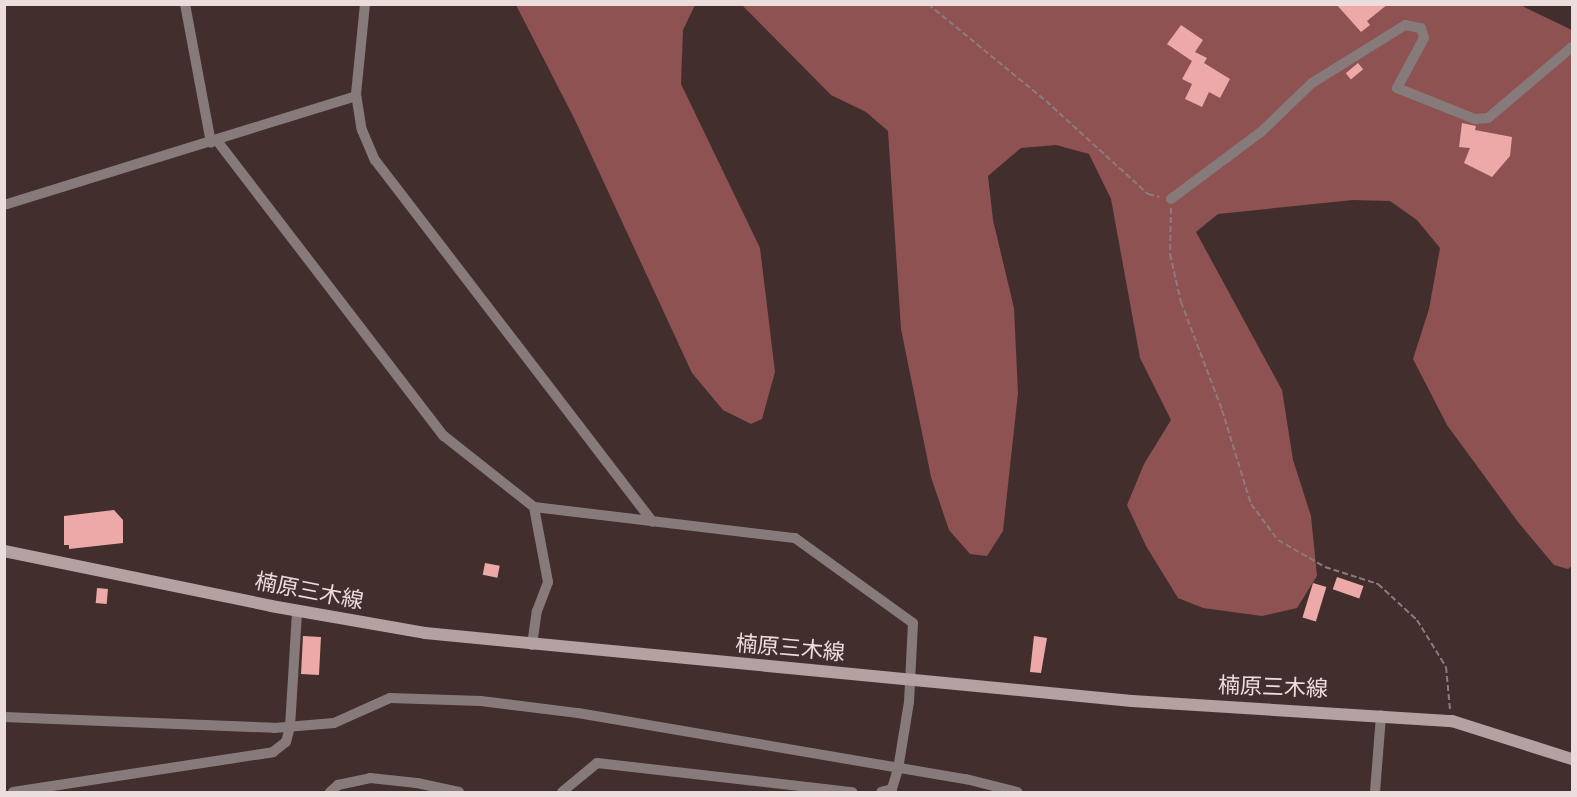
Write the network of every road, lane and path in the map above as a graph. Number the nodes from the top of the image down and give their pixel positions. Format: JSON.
{"nodes":[{"id":1,"x":185,"y":4,"type":"edge"},
{"id":2,"x":365,"y":4,"type":"edge"},
{"id":3,"x":928,"y":4,"type":"edge"},
{"id":4,"x":1572,"y":47,"type":"edge"},
{"id":5,"x":356,"y":96,"type":"junction"},
{"id":6,"x":215,"y":142,"type":"junction"},
{"id":7,"x":1171,"y":199,"type":"junction"},
{"id":8,"x":4,"y":205,"type":"edge"},
{"id":9,"x":534,"y":507,"type":"junction"},
{"id":10,"x":653,"y":522,"type":"junction"},
{"id":11,"x":4,"y":551,"type":"edge"},
{"id":12,"x":297,"y":611,"type":"junction"},
{"id":13,"x":532,"y":645,"type":"junction"},
{"id":14,"x":910,"y":681,"type":"junction"},
{"id":15,"x":1381,"y":715,"type":"junction"},
{"id":16,"x":4,"y":717,"type":"edge"},
{"id":17,"x":1452,"y":721,"type":"junction"},
{"id":18,"x":290,"y":727,"type":"junction"},
{"id":19,"x":1572,"y":759,"type":"edge"},
{"id":20,"x":898,"y":770,"type":"junction"},
{"id":21,"x":77,"y":788,"type":"edge"},
{"id":22,"x":13,"y":792,"type":"edge"},
{"id":23,"x":330,"y":792,"type":"edge"},
{"id":24,"x":459,"y":792,"type":"edge"},
{"id":25,"x":562,"y":792,"type":"edge"},
{"id":26,"x":852,"y":792,"type":"edge"},
{"id":27,"x":881,"y":792,"type":"edge"},
{"id":28,"x":1017,"y":792,"type":"edge"},
{"id":29,"x":1375,"y":792,"type":"edge"}],
"edges":[{"from":1,"to":6,"type":"street"},
{"from":2,"to":5,"type":"street"},
{"from":3,"to":7,"type":"path"},
{"from":4,"to":7,"type":"street"},
{"from":5,"to":6,"type":"street"},
{"from":5,"to":10,"type":"street"},
{"from":6,"to":8,"type":"street"},
{"from":6,"to":9,"type":"street"},
{"from":7,"to":17,"type":"path"},
{"from":9,"to":10,"type":"street"},
{"from":9,"to":13,"type":"street"},
{"from":10,"to":14,"type":"street"},
{"from":11,"to":12,"type":"main road","name":"楠原三木線"},
{"from":12,"to":13,"type":"main road","name":"楠原三木線"},
{"from":12,"to":18,"type":"street"},
{"from":13,"to":14,"type":"main road","name":"楠原三木線"},
{"from":14,"to":15,"type":"main road","name":"楠原三木線"},
{"from":14,"to":20,"type":"street"},
{"from":15,"to":17,"type":"main road","name":"楠原三木線"},
{"from":15,"to":29,"type":"street"},
{"from":16,"to":18,"type":"street"},
{"from":17,"to":19,"type":"main road","name":"楠原三木線"},
{"from":18,"to":20,"type":"street"},
{"from":18,"to":21,"type":"street"},
{"from":20,"to":27,"type":"street"},
{"from":20,"to":28,"type":"street"},
{"from":21,"to":22,"type":"street"},
{"from":23,"to":24,"type":"street"},
{"from":25,"to":26,"type":"street"}]}
